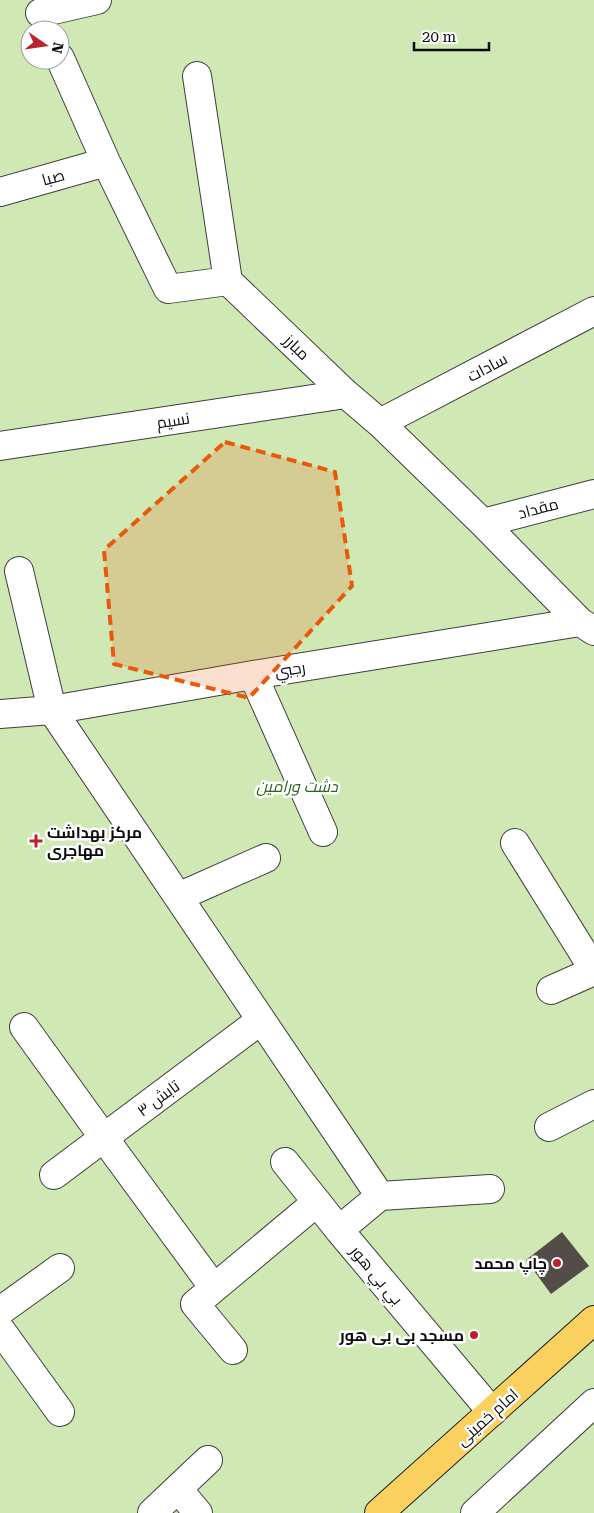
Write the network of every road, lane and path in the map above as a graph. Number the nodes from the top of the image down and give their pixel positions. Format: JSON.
{"nodes":[{"id":1,"x":97,"y":0,"type":"edge"},
{"id":2,"x":40,"y":14,"type":"edge"},
{"id":3,"x":65,"y":70,"type":"edge"},
{"id":4,"x":197,"y":76,"type":"dead end"},
{"id":5,"x":106,"y":162,"type":"junction"},
{"id":6,"x":0,"y":192,"type":"edge"},
{"id":7,"x":228,"y":281,"type":"junction"},
{"id":8,"x":594,"y":311,"type":"edge"},
{"id":9,"x":346,"y":394,"type":"junction"},
{"id":10,"x":380,"y":423,"type":"junction"},
{"id":11,"x":0,"y":446,"type":"edge"},
{"id":12,"x":594,"y":494,"type":"edge"},
{"id":13,"x":483,"y":522,"type":"junction"},
{"id":14,"x":19,"y":571,"type":"dead end"},
{"id":15,"x":587,"y":626,"type":"edge"},
{"id":16,"x":253,"y":675,"type":"junction"},
{"id":17,"x":52,"y":710,"type":"junction"},
{"id":18,"x":0,"y":714,"type":"edge"},
{"id":19,"x":323,"y":832,"type":"dead end"},
{"id":20,"x":515,"y":843,"type":"dead end"},
{"id":21,"x":266,"y":858,"type":"dead end"},
{"id":22,"x":178,"y":898,"type":"junction"},
{"id":23,"x":594,"y":971,"type":"edge"},
{"id":24,"x":551,"y":990,"type":"dead end"},
{"id":25,"x":261,"y":1020,"type":"junction"},
{"id":26,"x":24,"y":1027,"type":"dead end"},
{"id":27,"x":594,"y":1104,"type":"edge"},
{"id":28,"x":548,"y":1127,"type":"dead end"},
{"id":29,"x":104,"y":1138,"type":"junction"},
{"id":30,"x":285,"y":1162,"type":"dead end"},
{"id":31,"x":54,"y":1175,"type":"dead end"},
{"id":32,"x":490,"y":1189,"type":"dead end"},
{"id":33,"x":380,"y":1196,"type":"junction"},
{"id":34,"x":317,"y":1202,"type":"junction"},
{"id":35,"x":339,"y":1230,"type":"junction"},
{"id":36,"x":60,"y":1268,"type":"dead end"},
{"id":37,"x":214,"y":1288,"type":"junction"},
{"id":38,"x":0,"y":1311,"type":"edge"},
{"id":39,"x":594,"y":1320,"type":"edge"},
{"id":40,"x":0,"y":1329,"type":"edge"},
{"id":41,"x":233,"y":1350,"type":"dead end"},
{"id":42,"x":594,"y":1403,"type":"edge"},
{"id":43,"x":60,"y":1412,"type":"dead end"},
{"id":44,"x":492,"y":1412,"type":"junction"},
{"id":45,"x":208,"y":1460,"type":"dead end"},
{"id":46,"x":178,"y":1489,"type":"junction"},
{"id":47,"x":152,"y":1513,"type":"edge"},
{"id":48,"x":198,"y":1513,"type":"edge"},
{"id":49,"x":379,"y":1513,"type":"edge"},
{"id":50,"x":475,"y":1513,"type":"edge"}],
"edges":[{"from":1,"to":2,"type":"street"},
{"from":3,"to":5,"type":"street"},
{"from":4,"to":7,"type":"street"},
{"from":5,"to":6,"type":"street","name":"صبا"},
{"from":5,"to":7,"type":"street"},
{"from":7,"to":9,"type":"street","name":"مبارز"},
{"from":8,"to":10,"type":"street","name":"سادات"},
{"from":9,"to":10,"type":"street","name":"مبارز"},
{"from":9,"to":11,"type":"street","name":"نسيم"},
{"from":10,"to":13,"type":"street","name":"مبارز"},
{"from":12,"to":13,"type":"street","name":"مقداد"},
{"from":13,"to":15,"type":"street","name":"مبارز"},
{"from":14,"to":17,"type":"street"},
{"from":15,"to":16,"type":"street","name":"رجبي"},
{"from":16,"to":17,"type":"street","name":"رجبي"},
{"from":16,"to":19,"type":"street"},
{"from":17,"to":18,"type":"street","name":"رجبي"},
{"from":17,"to":22,"type":"street"},
{"from":20,"to":23,"type":"street"},
{"from":21,"to":22,"type":"street"},
{"from":22,"to":25,"type":"street"},
{"from":23,"to":24,"type":"street"},
{"from":25,"to":29,"type":"street","name":"تابش ۳"},
{"from":25,"to":33,"type":"street"},
{"from":26,"to":29,"type":"street"},
{"from":27,"to":28,"type":"street"},
{"from":29,"to":31,"type":"street","name":"تابش ۳"},
{"from":29,"to":37,"type":"street"},
{"from":30,"to":34,"type":"street","name":"بي بي هور"},
{"from":32,"to":33,"type":"street"},
{"from":33,"to":35,"type":"street"},
{"from":34,"to":35,"type":"street","name":"بي بي هور"},
{"from":34,"to":37,"type":"street"},
{"from":35,"to":44,"type":"street","name":"بي بي هور"},
{"from":36,"to":38,"type":"street"},
{"from":37,"to":41,"type":"street"},
{"from":39,"to":44,"type":"main road","name":"امام خمینی"},
{"from":40,"to":43,"type":"street"},
{"from":42,"to":50,"type":"street"},
{"from":44,"to":49,"type":"main road","name":"امام خمینی"},
{"from":45,"to":46,"type":"street"},
{"from":46,"to":47,"type":"street"},
{"from":46,"to":48,"type":"street"}]}
